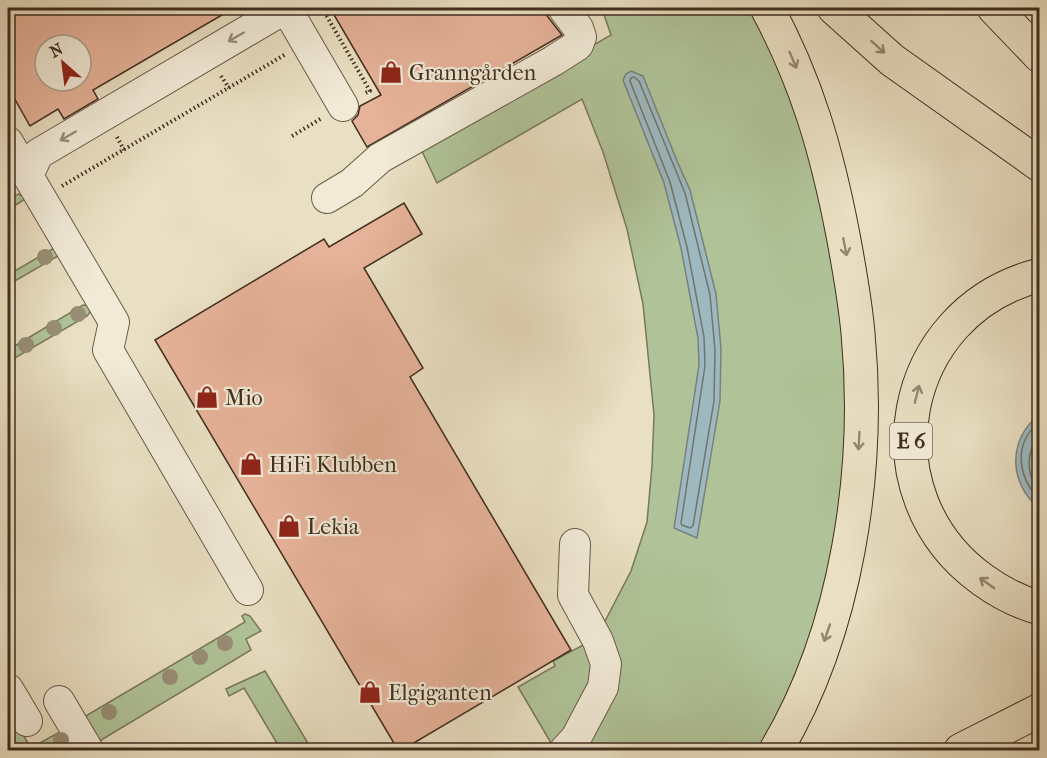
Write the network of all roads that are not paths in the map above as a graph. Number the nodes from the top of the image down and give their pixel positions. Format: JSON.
{"nodes":[{"id":1,"x":563,"y":8,"type":"edge"},
{"id":2,"x":767,"y":8,"type":"edge"},
{"id":3,"x":834,"y":8,"type":"edge"},
{"id":4,"x":994,"y":8,"type":"edge"},
{"id":5,"x":1040,"y":56,"type":"edge"},
{"id":6,"x":343,"y":106,"type":"road end"},
{"id":7,"x":8,"y":142,"type":"edge"},
{"id":8,"x":1040,"y":165,"type":"edge"},
{"id":9,"x":34,"y":187,"type":"junction"},
{"id":10,"x":327,"y":198,"type":"dead end"},
{"id":11,"x":1040,"y":275,"type":"edge"},
{"id":12,"x":575,"y":544,"type":"dead end"},
{"id":13,"x":248,"y":590,"type":"dead end"},
{"id":14,"x":1040,"y":608,"type":"edge"},
{"id":15,"x":8,"y":689,"type":"edge"},
{"id":16,"x":59,"y":701,"type":"dead end"},
{"id":17,"x":1040,"y":710,"type":"edge"},
{"id":18,"x":27,"y":721,"type":"dead end"},
{"id":19,"x":88,"y":750,"type":"edge"},
{"id":20,"x":566,"y":750,"type":"edge"},
{"id":21,"x":776,"y":750,"type":"edge"},
{"id":22,"x":961,"y":750,"type":"edge"}],
"edges":[{"from":1,"to":10,"type":"lane"},
{"from":2,"to":21,"type":"highway","one_way":true},
{"from":3,"to":8,"type":"highway","one_way":true},
{"from":4,"to":5,"type":"highway"},
{"from":6,"to":9,"type":"lane","one_way":true},
{"from":7,"to":9,"type":"lane"},
{"from":9,"to":13,"type":"lane"},
{"from":14,"to":11,"type":"highway","number":"E 6","one_way":true},
{"from":12,"to":20,"type":"lane"},
{"from":15,"to":18,"type":"lane"},
{"from":16,"to":19,"type":"lane"},
{"from":17,"to":22,"type":"highway"}]}
